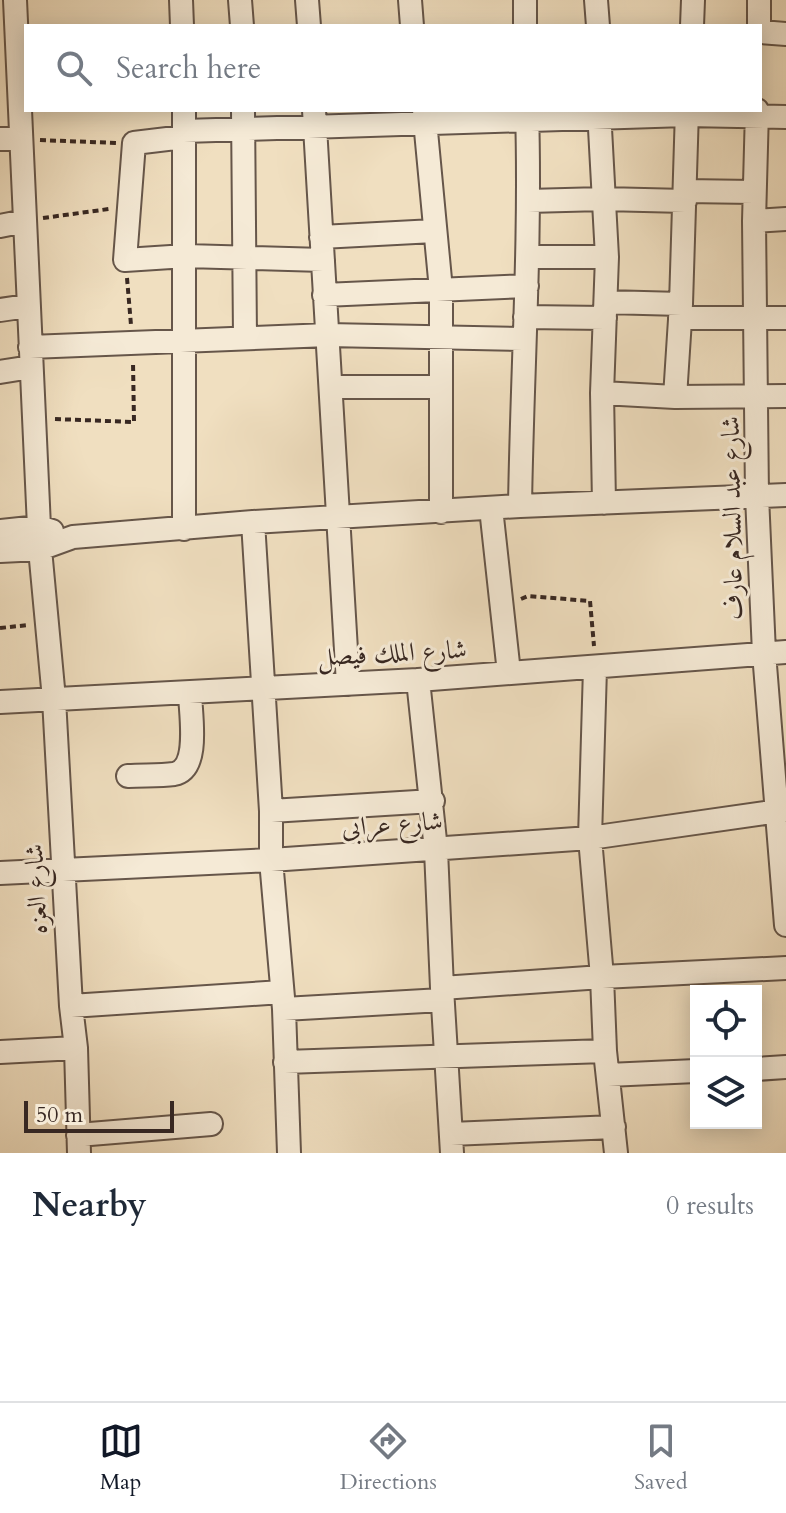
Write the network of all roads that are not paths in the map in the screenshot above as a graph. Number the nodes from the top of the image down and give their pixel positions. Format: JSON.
{"nodes":[{"id":1,"x":15,"y":0,"type":"edge"},
{"id":2,"x":181,"y":0,"type":"edge"},
{"id":3,"x":240,"y":0,"type":"edge"},
{"id":4,"x":307,"y":0,"type":"edge"},
{"id":5,"x":410,"y":0,"type":"edge"},
{"id":6,"x":525,"y":0,"type":"edge"},
{"id":7,"x":596,"y":0,"type":"edge"},
{"id":8,"x":693,"y":0,"type":"edge"},
{"id":9,"x":759,"y":0,"type":"edge"},
{"id":10,"x":182,"y":24,"type":"edge"},
{"id":11,"x":242,"y":24,"type":"edge"},
{"id":12,"x":309,"y":24,"type":"edge"},
{"id":13,"x":412,"y":24,"type":"edge"},
{"id":14,"x":525,"y":24,"type":"edge"},
{"id":15,"x":598,"y":24,"type":"edge"},
{"id":16,"x":692,"y":24,"type":"edge"},
{"id":17,"x":760,"y":24,"type":"edge"},
{"id":18,"x":762,"y":29,"type":"edge"},
{"id":19,"x":786,"y":34,"type":"edge"},
{"id":20,"x":8,"y":35,"type":"edge"},
{"id":21,"x":22,"y":62,"type":"edge"},
{"id":22,"x":687,"y":113,"type":"edge"},
{"id":23,"x":757,"y":114,"type":"edge"},
{"id":24,"x":599,"y":115,"type":"edge"},
{"id":25,"x":527,"y":116,"type":"edge"},
{"id":26,"x":425,"y":117,"type":"edge"},
{"id":27,"x":786,"y":117,"type":"edge"},
{"id":28,"x":315,"y":119,"type":"edge"},
{"id":29,"x":243,"y":120,"type":"edge"},
{"id":30,"x":184,"y":126,"type":"edge"},
{"id":31,"x":10,"y":139,"type":"edge"},
{"id":32,"x":754,"y":192,"type":"junction"},
{"id":33,"x":685,"y":196,"type":"junction"},
{"id":34,"x":603,"y":199,"type":"junction"},
{"id":35,"x":528,"y":201,"type":"junction"},
{"id":36,"x":786,"y":219,"type":"edge"},
{"id":37,"x":25,"y":221,"type":"junction"},
{"id":38,"x":754,"y":221,"type":"junction"},
{"id":39,"x":0,"y":226,"type":"edge"},
{"id":40,"x":434,"y":231,"type":"junction"},
{"id":41,"x":321,"y":237,"type":"junction"},
{"id":42,"x":186,"y":256,"type":"junction"},
{"id":43,"x":529,"y":257,"type":"junction"},
{"id":44,"x":607,"y":257,"type":"junction"},
{"id":45,"x":244,"y":258,"type":"junction"},
{"id":46,"x":323,"y":260,"type":"junction"},
{"id":47,"x":527,"y":286,"type":"junction"},
{"id":48,"x":441,"y":290,"type":"junction"},
{"id":49,"x":324,"y":295,"type":"junction"},
{"id":50,"x":27,"y":306,"type":"junction"},
{"id":51,"x":0,"y":310,"type":"edge"},
{"id":52,"x":606,"y":310,"type":"junction"},
{"id":53,"x":680,"y":311,"type":"junction"},
{"id":54,"x":786,"y":318,"type":"edge"},
{"id":55,"x":755,"y":319,"type":"junction"},
{"id":56,"x":524,"y":328,"type":"junction"},
{"id":57,"x":328,"y":335,"type":"junction"},
{"id":58,"x":440,"y":336,"type":"junction"},
{"id":59,"x":245,"y":337,"type":"junction"},
{"id":60,"x":185,"y":341,"type":"junction"},
{"id":61,"x":31,"y":357,"type":"junction"},
{"id":62,"x":0,"y":372,"type":"edge"},
{"id":63,"x":332,"y":387,"type":"junction"},
{"id":64,"x":441,"y":387,"type":"junction"},
{"id":65,"x":602,"y":393,"type":"junction"},
{"id":66,"x":757,"y":396,"type":"junction"},
{"id":67,"x":786,"y":396,"type":"edge"},
{"id":68,"x":675,"y":397,"type":"junction"},
{"id":69,"x":786,"y":495,"type":"edge"},
{"id":70,"x":757,"y":496,"type":"junction"},
{"id":71,"x":604,"y":503,"type":"junction"},
{"id":72,"x":520,"y":506,"type":"junction"},
{"id":73,"x":491,"y":508,"type":"junction"},
{"id":74,"x":441,"y":512,"type":"junction"},
{"id":75,"x":337,"y":518,"type":"junction"},
{"id":76,"x":253,"y":522,"type":"junction"},
{"id":77,"x":184,"y":529,"type":"junction"},
{"id":78,"x":0,"y":531,"type":"edge"},
{"id":79,"x":39,"y":538,"type":"junction"},
{"id":80,"x":0,"y":551,"type":"edge"},
{"id":81,"x":775,"y":653,"type":"edge"},
{"id":82,"x":595,"y":668,"type":"junction"},
{"id":83,"x":509,"y":673,"type":"junction"},
{"id":84,"x":418,"y":680,"type":"junction"},
{"id":85,"x":348,"y":684,"type":"junction"},
{"id":86,"x":263,"y":688,"type":"junction"},
{"id":87,"x":190,"y":692,"type":"junction"},
{"id":88,"x":54,"y":699,"type":"junction"},
{"id":89,"x":0,"y":702,"type":"edge"},
{"id":90,"x":128,"y":776,"type":"dead end"},
{"id":91,"x":433,"y":801,"type":"junction"},
{"id":92,"x":271,"y":811,"type":"junction"},
{"id":93,"x":781,"y":811,"type":"edge"},
{"id":94,"x":590,"y":838,"type":"junction"},
{"id":95,"x":436,"y":850,"type":"junction"},
{"id":96,"x":271,"y":860,"type":"junction"},
{"id":97,"x":63,"y":870,"type":"junction"},
{"id":98,"x":0,"y":873,"type":"edge"},
{"id":99,"x":786,"y":925,"type":"edge"},
{"id":100,"x":786,"y":968,"type":"edge"},
{"id":101,"x":602,"y":977,"type":"junction"},
{"id":102,"x":442,"y":994,"type":"junction"},
{"id":103,"x":283,"y":1001,"type":"junction"},
{"id":104,"x":71,"y":1006,"type":"junction"},
{"id":105,"x":76,"y":1048,"type":"junction"},
{"id":106,"x":605,"y":1051,"type":"junction"},
{"id":107,"x":0,"y":1052,"type":"edge"},
{"id":108,"x":446,"y":1057,"type":"junction"},
{"id":109,"x":285,"y":1062,"type":"junction"},
{"id":110,"x":786,"y":1067,"type":"edge"},
{"id":111,"x":762,"y":1069,"type":"edge"},
{"id":112,"x":690,"y":1071,"type":"edge"},
{"id":113,"x":608,"y":1075,"type":"junction"},
{"id":114,"x":211,"y":1124,"type":"dead end"},
{"id":115,"x":614,"y":1127,"type":"junction"},
{"id":116,"x":452,"y":1143,"type":"edge"},
{"id":117,"x":78,"y":1144,"type":"edge"},
{"id":118,"x":289,"y":1153,"type":"edge"},
{"id":119,"x":616,"y":1153,"type":"edge"}],
"edges":[{"from":1,"to":20,"type":"street","name":"شارع العزه"},
{"from":2,"to":10,"type":"street"},
{"from":3,"to":11,"type":"street"},
{"from":4,"to":12,"type":"street"},
{"from":5,"to":13,"type":"street"},
{"from":6,"to":14,"type":"street"},
{"from":7,"to":15,"type":"street"},
{"from":8,"to":16,"type":"street"},
{"from":9,"to":17,"type":"street"},
{"from":18,"to":19,"type":"street"},
{"from":20,"to":21,"type":"street","name":"شارع العزه"},
{"from":21,"to":31,"type":"street","name":"شارع العزه"},
{"from":22,"to":23,"type":"street"},
{"from":22,"to":24,"type":"street"},
{"from":22,"to":33,"type":"street"},
{"from":23,"to":27,"type":"street"},
{"from":23,"to":32,"type":"street","name":"شارع عبد السلام عارف"},
{"from":24,"to":25,"type":"street"},
{"from":24,"to":34,"type":"street"},
{"from":25,"to":26,"type":"street"},
{"from":25,"to":35,"type":"street"},
{"from":26,"to":28,"type":"street"},
{"from":26,"to":40,"type":"street"},
{"from":28,"to":29,"type":"street"},
{"from":28,"to":41,"type":"street"},
{"from":29,"to":30,"type":"street"},
{"from":29,"to":45,"type":"street"},
{"from":30,"to":42,"type":"street"},
{"from":30,"to":42,"type":"street"},
{"from":31,"to":37,"type":"street","name":"شارع العزه"},
{"from":32,"to":33,"type":"street"},
{"from":32,"to":38,"type":"street","name":"شارع عبد السلام عارف"},
{"from":33,"to":34,"type":"street"},
{"from":33,"to":53,"type":"street"},
{"from":34,"to":35,"type":"street"},
{"from":34,"to":44,"type":"street"},
{"from":35,"to":43,"type":"street"},
{"from":36,"to":38,"type":"street"},
{"from":37,"to":39,"type":"street"},
{"from":37,"to":50,"type":"street","name":"شارع العزه"},
{"from":38,"to":55,"type":"street","name":"شارع عبد السلام عارف"},
{"from":40,"to":41,"type":"street"},
{"from":40,"to":48,"type":"street"},
{"from":41,"to":46,"type":"street"},
{"from":42,"to":45,"type":"street"},
{"from":42,"to":60,"type":"street"},
{"from":43,"to":44,"type":"street"},
{"from":43,"to":47,"type":"street"},
{"from":44,"to":52,"type":"street"},
{"from":45,"to":46,"type":"street"},
{"from":45,"to":59,"type":"street"},
{"from":46,"to":49,"type":"street"},
{"from":47,"to":48,"type":"street"},
{"from":47,"to":56,"type":"street"},
{"from":48,"to":49,"type":"street"},
{"from":48,"to":58,"type":"street"},
{"from":49,"to":57,"type":"street"},
{"from":50,"to":51,"type":"street"},
{"from":50,"to":61,"type":"street","name":"شارع العزه"},
{"from":52,"to":53,"type":"street"},
{"from":52,"to":56,"type":"street"},
{"from":52,"to":65,"type":"street"},
{"from":53,"to":55,"type":"street"},
{"from":53,"to":68,"type":"street"},
{"from":54,"to":55,"type":"street"},
{"from":55,"to":66,"type":"street","name":"شارع عبد السلام عارف"},
{"from":56,"to":58,"type":"street"},
{"from":56,"to":72,"type":"street"},
{"from":57,"to":58,"type":"street"},
{"from":57,"to":59,"type":"street"},
{"from":57,"to":63,"type":"street"},
{"from":58,"to":64,"type":"street"},
{"from":59,"to":60,"type":"street"},
{"from":60,"to":61,"type":"street"},
{"from":60,"to":77,"type":"street"},
{"from":61,"to":62,"type":"street"},
{"from":61,"to":79,"type":"street","name":"شارع العزه"},
{"from":63,"to":64,"type":"street"},
{"from":63,"to":75,"type":"street"},
{"from":64,"to":74,"type":"street"},
{"from":65,"to":68,"type":"street"},
{"from":65,"to":71,"type":"street"},
{"from":66,"to":67,"type":"street"},
{"from":66,"to":68,"type":"street"},
{"from":66,"to":70,"type":"street","name":"شارع عبد السلام عارف"},
{"from":69,"to":70,"type":"street"},
{"from":70,"to":71,"type":"street"},
{"from":70,"to":81,"type":"street","name":"شارع عبد السلام عارف"},
{"from":71,"to":72,"type":"street"},
{"from":72,"to":73,"type":"street"},
{"from":73,"to":74,"type":"street"},
{"from":73,"to":83,"type":"street"},
{"from":74,"to":75,"type":"street"},
{"from":75,"to":76,"type":"street"},
{"from":75,"to":85,"type":"street"},
{"from":76,"to":77,"type":"street"},
{"from":76,"to":86,"type":"street"},
{"from":77,"to":79,"type":"street"},
{"from":78,"to":79,"type":"street"},
{"from":79,"to":80,"type":"street"},
{"from":79,"to":88,"type":"street","name":"شارع العزه"},
{"from":81,"to":82,"type":"street","name":"شارع الملك فيصل"},
{"from":81,"to":93,"type":"street","name":"شارع عبد السلام عارف"},
{"from":82,"to":83,"type":"street","name":"شارع الملك فيصل"},
{"from":82,"to":94,"type":"street"},
{"from":83,"to":84,"type":"street","name":"شارع الملك فيصل"},
{"from":84,"to":85,"type":"street","name":"شارع الملك فيصل"},
{"from":84,"to":91,"type":"street"},
{"from":85,"to":86,"type":"street","name":"شارع الملك فيصل"},
{"from":86,"to":87,"type":"street","name":"شارع الملك فيصل"},
{"from":86,"to":92,"type":"street"},
{"from":87,"to":88,"type":"street","name":"شارع الملك فيصل"},
{"from":87,"to":90,"type":"street"},
{"from":88,"to":89,"type":"street","name":"شارع الملك فيصل"},
{"from":88,"to":97,"type":"street","name":"شارع العزه"},
{"from":91,"to":92,"type":"street"},
{"from":91,"to":95,"type":"street"},
{"from":92,"to":96,"type":"street"},
{"from":93,"to":94,"type":"street","name":"شارع عرابى"},
{"from":93,"to":99,"type":"street","name":"شارع عبد السلام عارف"},
{"from":94,"to":95,"type":"street","name":"شارع عرابى"},
{"from":94,"to":101,"type":"street"},
{"from":95,"to":96,"type":"street","name":"شارع عرابى"},
{"from":95,"to":102,"type":"street"},
{"from":96,"to":97,"type":"street","name":"شارع عرابى"},
{"from":96,"to":103,"type":"street"},
{"from":97,"to":98,"type":"street","name":"شارع عرابى"},
{"from":97,"to":104,"type":"street","name":"شارع العزه"},
{"from":100,"to":101,"type":"street"},
{"from":101,"to":102,"type":"street"},
{"from":101,"to":106,"type":"street"},
{"from":102,"to":103,"type":"street"},
{"from":102,"to":108,"type":"street"},
{"from":103,"to":104,"type":"street"},
{"from":103,"to":109,"type":"street"},
{"from":104,"to":105,"type":"street","name":"شارع العزه"},
{"from":105,"to":107,"type":"street"},
{"from":105,"to":117,"type":"street","name":"شارع العزه"},
{"from":106,"to":108,"type":"street"},
{"from":106,"to":113,"type":"street"},
{"from":108,"to":109,"type":"street"},
{"from":108,"to":116,"type":"street"},
{"from":109,"to":118,"type":"street"},
{"from":110,"to":111,"type":"street"},
{"from":112,"to":113,"type":"street"},
{"from":113,"to":115,"type":"street"},
{"from":114,"to":117,"type":"street"},
{"from":115,"to":116,"type":"street"},
{"from":115,"to":119,"type":"street"}]}
